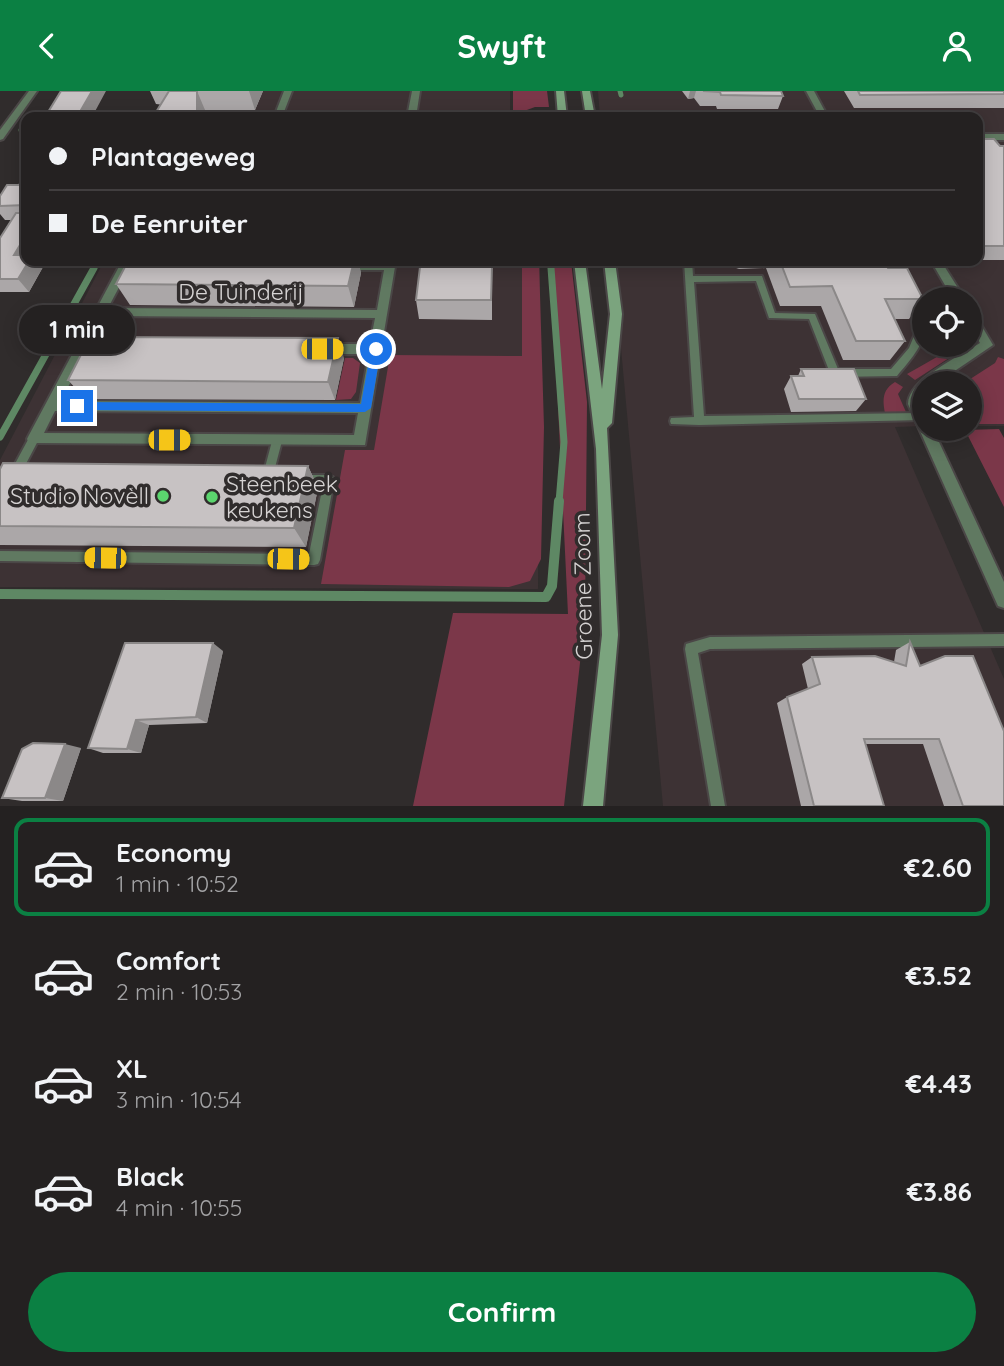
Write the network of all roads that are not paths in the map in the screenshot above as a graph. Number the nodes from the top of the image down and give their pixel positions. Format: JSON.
{"nodes":[{"id":1,"x":33,"y":91,"type":"edge"},
{"id":2,"x":288,"y":91,"type":"edge"},
{"id":3,"x":416,"y":91,"type":"edge"},
{"id":4,"x":560,"y":91,"type":"edge"},
{"id":5,"x":586,"y":91,"type":"edge"},
{"id":6,"x":810,"y":91,"type":"edge"},
{"id":7,"x":280,"y":112,"type":"edge"},
{"id":8,"x":413,"y":112,"type":"edge"},
{"id":9,"x":562,"y":112,"type":"edge"},
{"id":10,"x":590,"y":112,"type":"edge"},
{"id":11,"x":821,"y":112,"type":"edge"},
{"id":12,"x":0,"y":137,"type":"edge"},
{"id":13,"x":983,"y":137,"type":"edge"},
{"id":14,"x":1004,"y":137,"type":"edge"},
{"id":15,"x":129,"y":266,"type":"edge"},
{"id":16,"x":391,"y":266,"type":"edge"},
{"id":17,"x":580,"y":266,"type":"edge"},
{"id":18,"x":610,"y":266,"type":"edge"},
{"id":19,"x":689,"y":266,"type":"edge"},
{"id":20,"x":894,"y":266,"type":"edge"},
{"id":21,"x":939,"y":266,"type":"edge"},
{"id":22,"x":690,"y":279,"type":"junction"},
{"id":23,"x":952,"y":287,"type":"edge"},
{"id":24,"x":100,"y":312,"type":"junction"},
{"id":25,"x":382,"y":314,"type":"junction"},
{"id":26,"x":982,"y":335,"type":"edge"},
{"id":27,"x":309,"y":349,"type":"edge"},
{"id":28,"x":376,"y":349,"type":"junction"},
{"id":29,"x":982,"y":349,"type":"edge"},
{"id":30,"x":969,"y":357,"type":"edge"},
{"id":31,"x":947,"y":371,"type":"edge"},
{"id":32,"x":51,"y":406,"type":"junction"},
{"id":33,"x":365,"y":408,"type":"junction"},
{"id":34,"x":675,"y":421,"type":"dead end"},
{"id":35,"x":699,"y":421,"type":"junction"},
{"id":36,"x":912,"y":424,"type":"edge"},
{"id":37,"x":34,"y":439,"type":"junction"},
{"id":38,"x":277,"y":441,"type":"junction"},
{"id":39,"x":931,"y":441,"type":"edge"},
{"id":40,"x":603,"y":449,"type":"junction"},
{"id":41,"x":28,"y":476,"type":"edge"},
{"id":42,"x":254,"y":479,"type":"edge"},
{"id":43,"x":279,"y":479,"type":"junction"},
{"id":44,"x":0,"y":556,"type":"edge"},
{"id":45,"x":1004,"y":600,"type":"edge"},
{"id":46,"x":1004,"y":640,"type":"edge"},
{"id":47,"x":593,"y":806,"type":"edge"},
{"id":48,"x":718,"y":806,"type":"edge"}],
"edges":[{"from":1,"to":12,"type":"street"},
{"from":2,"to":7,"type":"street"},
{"from":3,"to":8,"type":"street"},
{"from":4,"to":9,"type":"main road"},
{"from":5,"to":10,"type":"main road"},
{"from":6,"to":11,"type":"street"},
{"from":13,"to":14,"type":"street"},
{"from":15,"to":24,"type":"street"},
{"from":16,"to":25,"type":"street"},
{"from":17,"to":40,"type":"main road","name":"Groene Zoom"},
{"from":18,"to":40,"type":"main road","name":"Groene Zoom"},
{"from":19,"to":22,"type":"lane"},
{"from":20,"to":22,"type":"lane"},
{"from":21,"to":23,"type":"street"},
{"from":22,"to":35,"type":"lane"},
{"from":24,"to":25,"type":"street","name":"De Tuinderij"},
{"from":24,"to":32,"type":"street"},
{"from":25,"to":28,"type":"street"},
{"from":26,"to":29,"type":"street"},
{"from":27,"to":28,"type":"street"},
{"from":28,"to":33,"type":"street"},
{"from":30,"to":31,"type":"street"},
{"from":32,"to":33,"type":"street"},
{"from":32,"to":37,"type":"street"},
{"from":33,"to":38,"type":"street"},
{"from":34,"to":35,"type":"lane"},
{"from":35,"to":36,"type":"lane"},
{"from":37,"to":38,"type":"street"},
{"from":37,"to":41,"type":"lane"},
{"from":38,"to":43,"type":"lane"},
{"from":39,"to":45,"type":"street"},
{"from":40,"to":47,"type":"main road","name":"Groene Zoom"},
{"from":42,"to":43,"type":"lane"},
{"from":43,"to":44,"type":"lane"},
{"from":46,"to":48,"type":"lane"}]}
